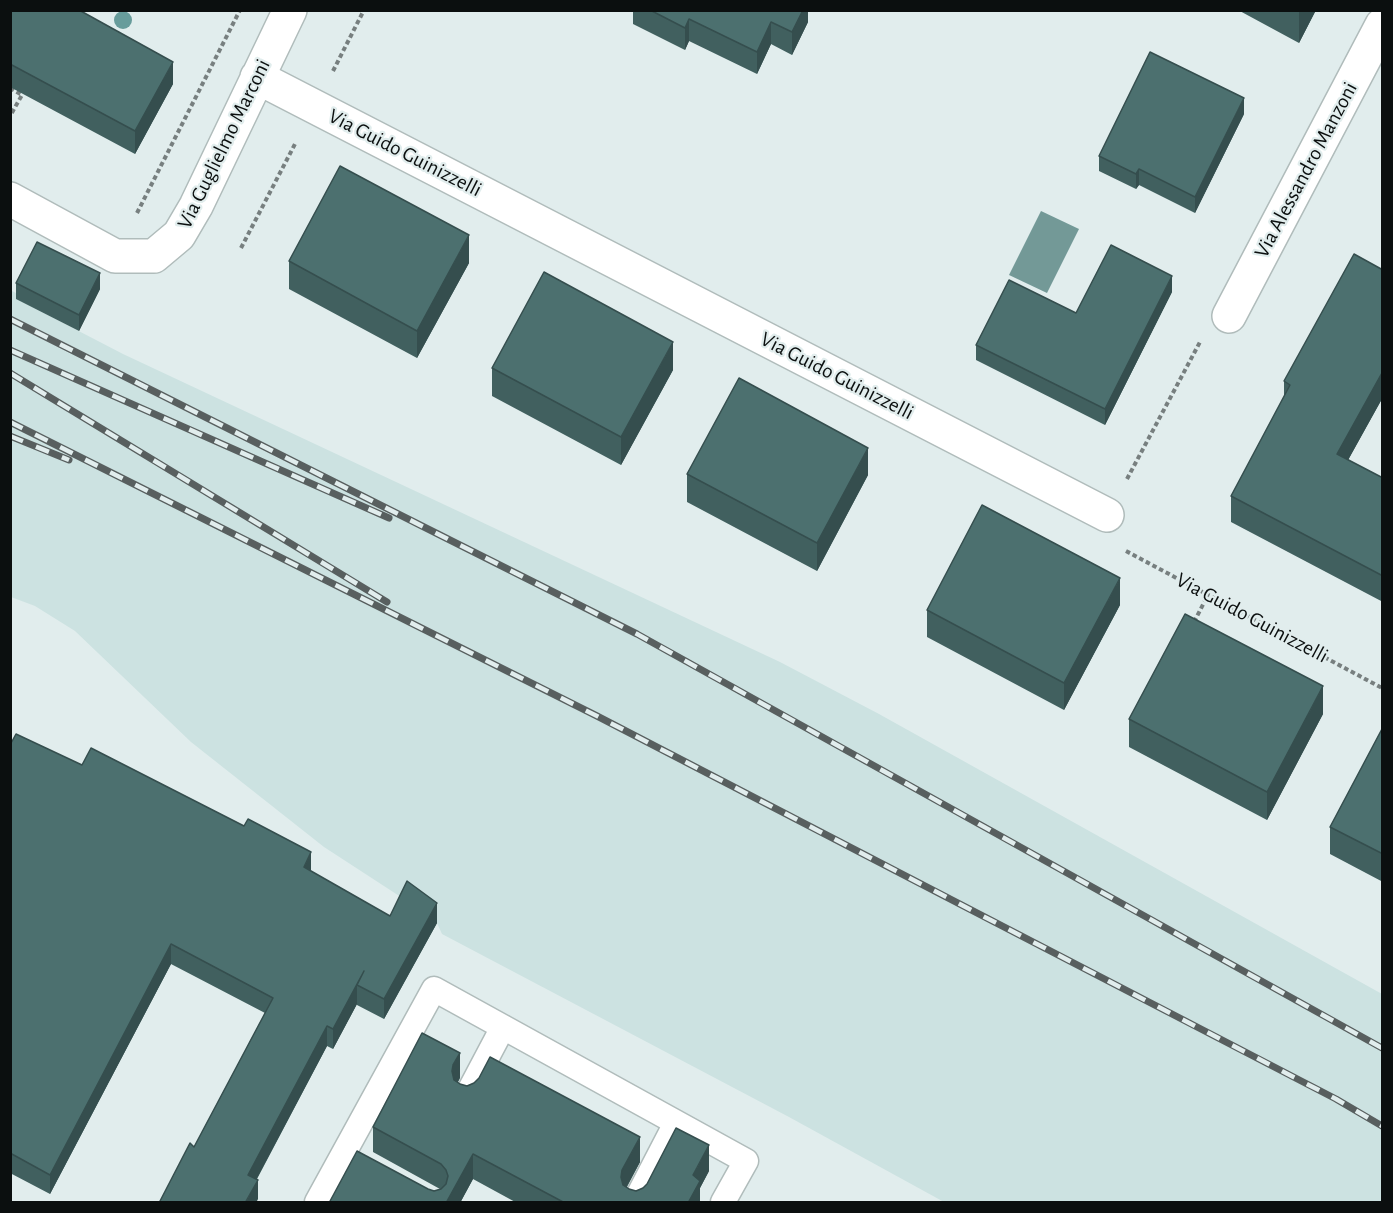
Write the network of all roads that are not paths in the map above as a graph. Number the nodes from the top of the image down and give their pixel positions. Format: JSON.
{"nodes":[{"id":1,"x":290,"y":10,"type":"edge"},
{"id":2,"x":1383,"y":25,"type":"edge"},
{"id":3,"x":257,"y":77,"type":"junction"},
{"id":4,"x":10,"y":199,"type":"edge"},
{"id":5,"x":1229,"y":316,"type":"road end"},
{"id":6,"x":1107,"y":515,"type":"road end"},
{"id":7,"x":503,"y":1027,"type":"junction"},
{"id":8,"x":466,"y":1096,"type":"edge"},
{"id":9,"x":676,"y":1123,"type":"junction"},
{"id":10,"x":317,"y":1203,"type":"edge"},
{"id":11,"x":635,"y":1203,"type":"edge"},
{"id":12,"x":723,"y":1203,"type":"edge"}],
"edges":[{"from":1,"to":3,"type":"street","name":"Via Guglielmo Marconi"},
{"from":2,"to":5,"type":"street","name":"Via Alessandro Manzoni"},
{"from":3,"to":4,"type":"street","name":"Via Guglielmo Marconi"},
{"from":3,"to":6,"type":"street","name":"Via Guido Guinizzelli"},
{"from":7,"to":8,"type":"lane"},
{"from":7,"to":9,"type":"lane"},
{"from":7,"to":10,"type":"lane"},
{"from":9,"to":11,"type":"lane"},
{"from":9,"to":12,"type":"lane"}]}
